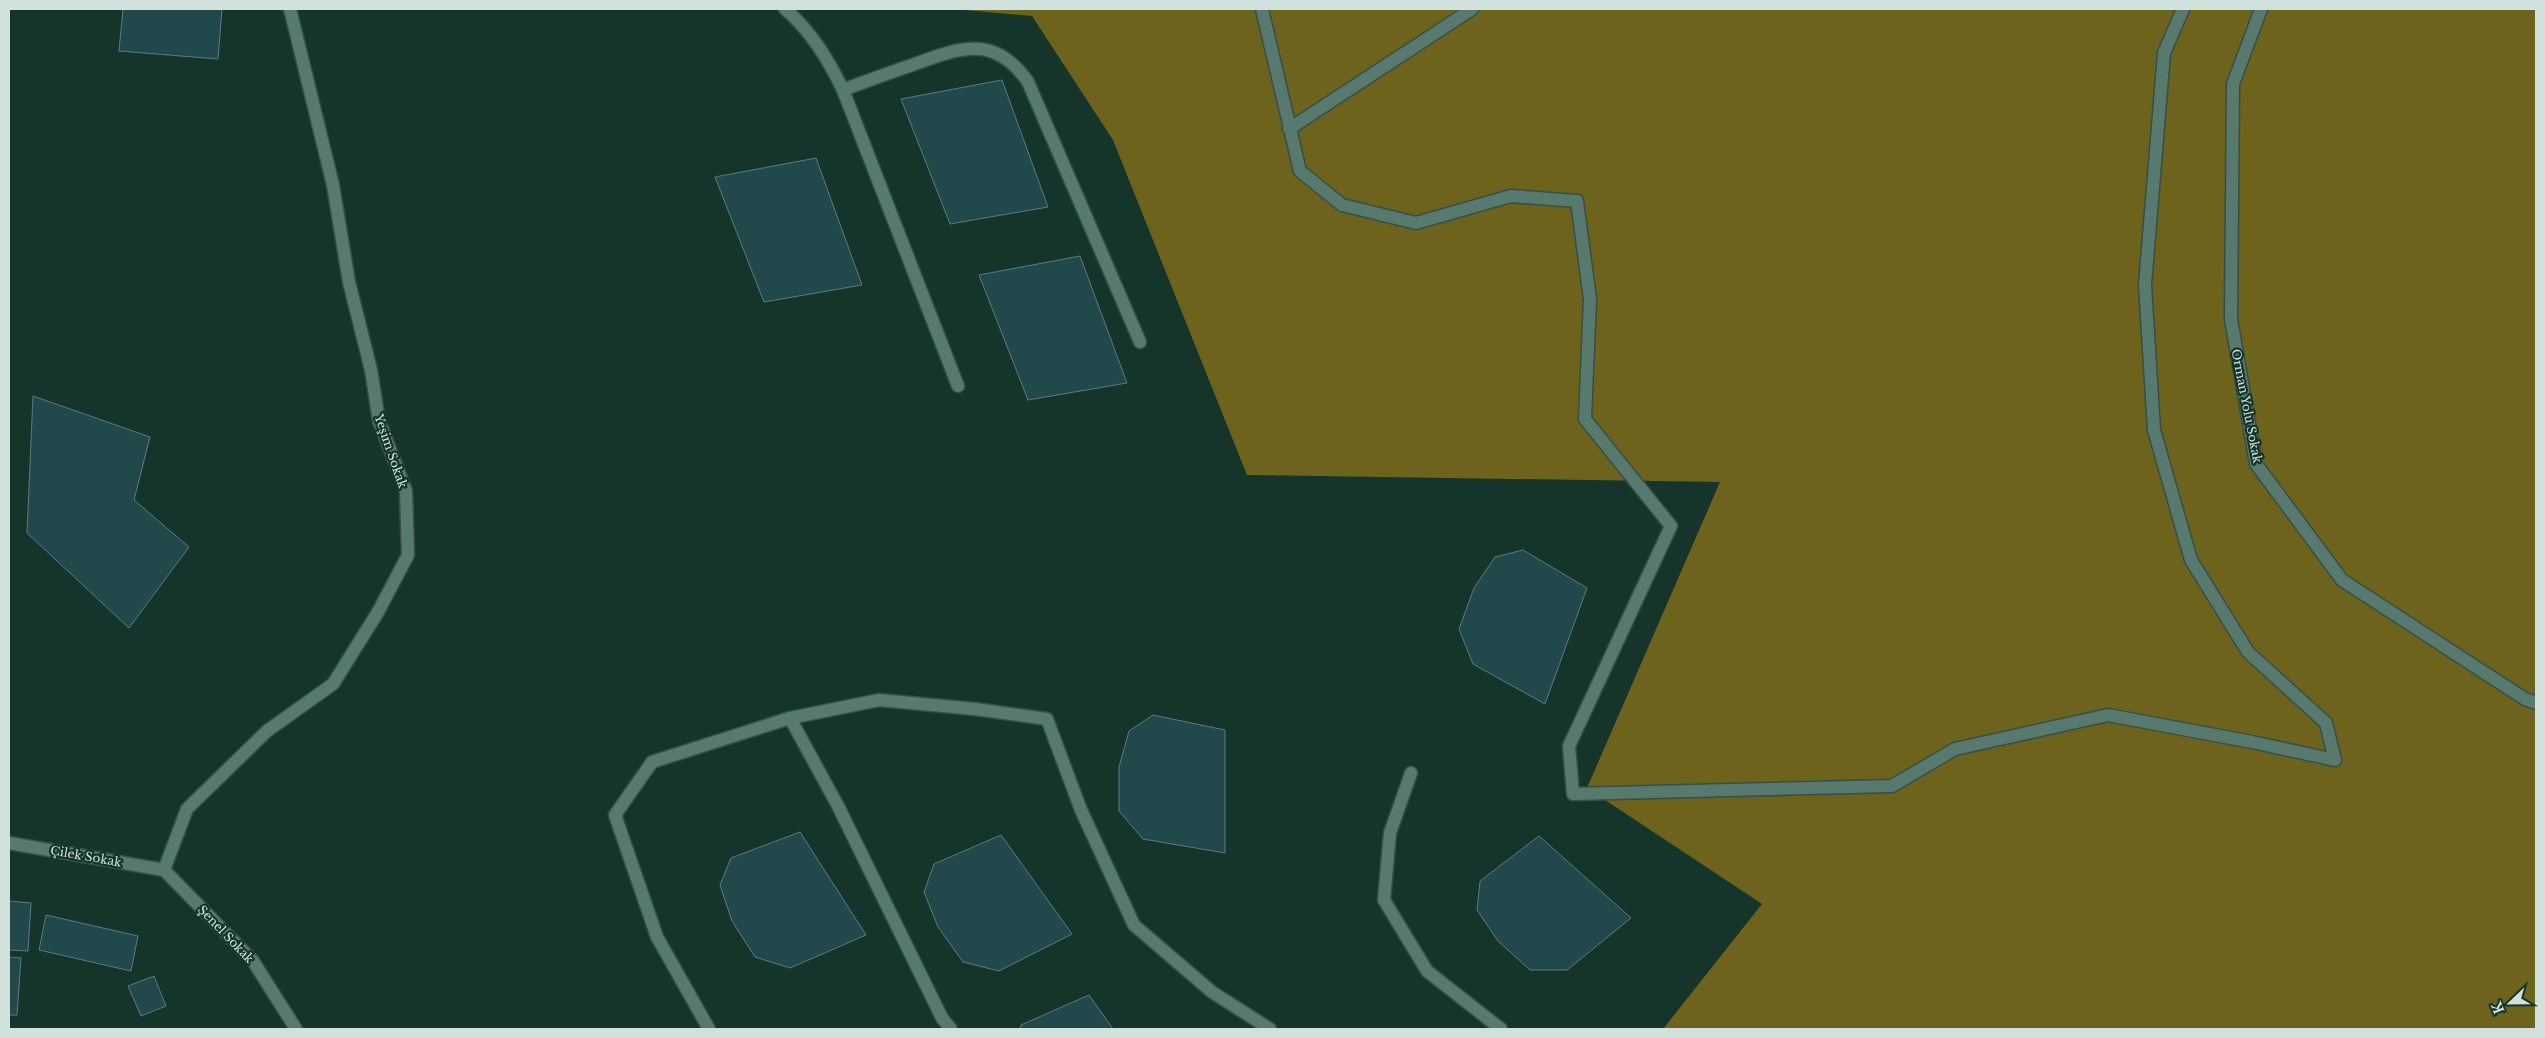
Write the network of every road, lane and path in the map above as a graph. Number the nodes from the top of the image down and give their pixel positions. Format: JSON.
{"nodes":[{"id":1,"x":290,"y":9,"type":"edge"},
{"id":2,"x":785,"y":9,"type":"edge"},
{"id":3,"x":1262,"y":9,"type":"edge"},
{"id":4,"x":1472,"y":9,"type":"edge"},
{"id":5,"x":2183,"y":9,"type":"edge"},
{"id":6,"x":2261,"y":9,"type":"edge"},
{"id":7,"x":843,"y":90,"type":"junction"},
{"id":8,"x":1289,"y":129,"type":"junction"},
{"id":9,"x":1140,"y":342,"type":"dead end"},
{"id":10,"x":958,"y":386,"type":"dead end"},
{"id":11,"x":2536,"y":703,"type":"edge"},
{"id":12,"x":790,"y":718,"type":"junction"},
{"id":13,"x":1411,"y":773,"type":"dead end"},
{"id":14,"x":9,"y":843,"type":"edge"},
{"id":15,"x":164,"y":870,"type":"junction"},
{"id":16,"x":296,"y":1029,"type":"edge"},
{"id":17,"x":710,"y":1029,"type":"edge"},
{"id":18,"x":951,"y":1029,"type":"edge"},
{"id":19,"x":1270,"y":1029,"type":"edge"},
{"id":20,"x":1501,"y":1029,"type":"edge"}],
"edges":[{"from":1,"to":15,"type":"street","name":"Yeşim Sokak"},
{"from":2,"to":7,"type":"street"},
{"from":3,"to":8,"type":"street"},
{"from":4,"to":8,"type":"street"},
{"from":5,"to":8,"type":"street"},
{"from":6,"to":11,"type":"street","name":"Orman Yolu Sokak"},
{"from":7,"to":9,"type":"street"},
{"from":7,"to":10,"type":"street"},
{"from":12,"to":17,"type":"street"},
{"from":12,"to":18,"type":"street"},
{"from":12,"to":19,"type":"street"},
{"from":13,"to":20,"type":"street"},
{"from":14,"to":15,"type":"street","name":"Çilek Sokak"},
{"from":15,"to":16,"type":"street","name":"Şenel Sokak"}]}
